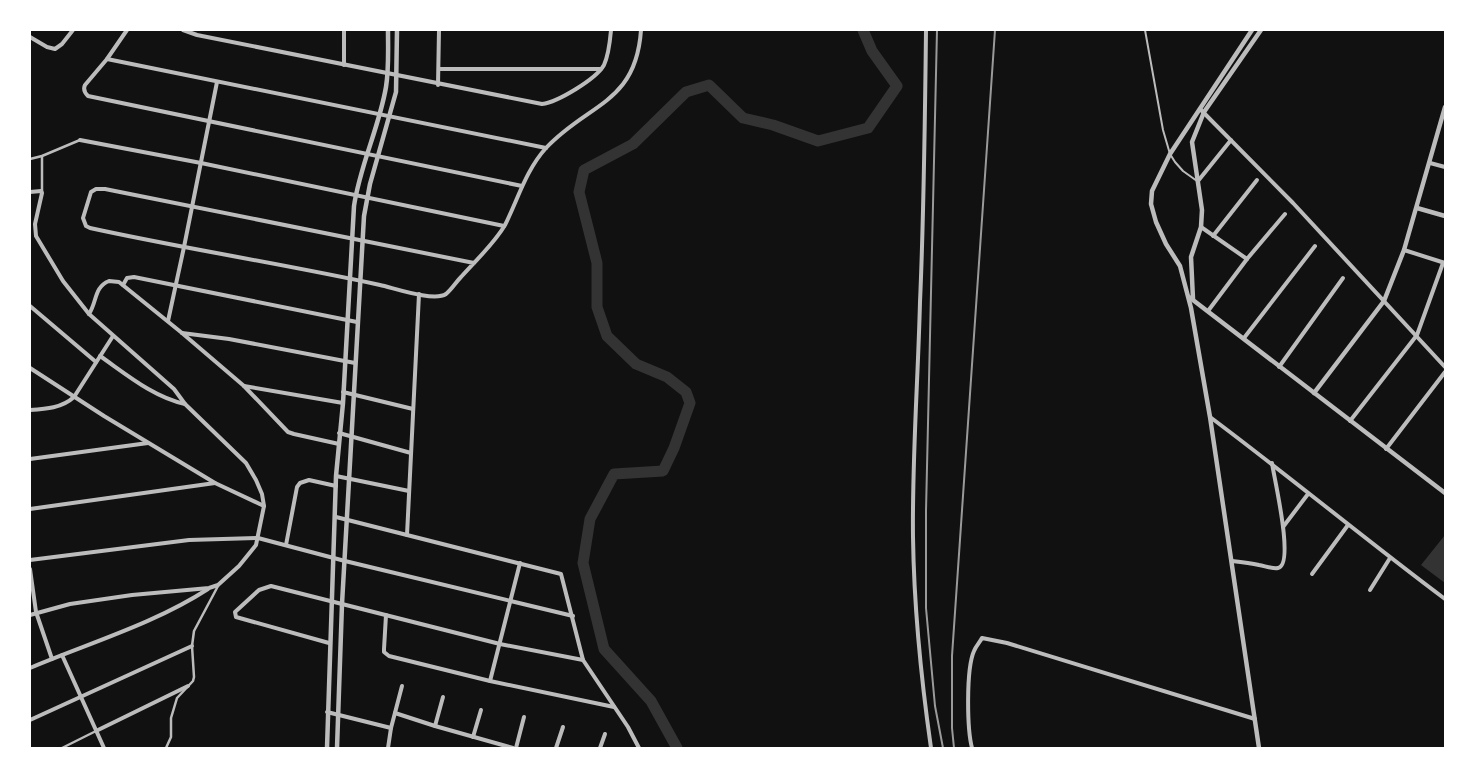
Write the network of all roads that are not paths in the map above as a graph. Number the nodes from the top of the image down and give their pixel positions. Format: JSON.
{"nodes":[{"id":1,"x":73,"y":30,"type":"edge"},
{"id":2,"x":127,"y":30,"type":"edge"},
{"id":3,"x":183,"y":30,"type":"edge"},
{"id":4,"x":344,"y":30,"type":"edge"},
{"id":5,"x":388,"y":30,"type":"edge"},
{"id":6,"x":397,"y":30,"type":"edge"},
{"id":7,"x":439,"y":30,"type":"edge"},
{"id":8,"x":611,"y":30,"type":"edge"},
{"id":9,"x":641,"y":30,"type":"edge"},
{"id":10,"x":926,"y":30,"type":"edge"},
{"id":11,"x":1145,"y":30,"type":"edge"},
{"id":12,"x":1252,"y":30,"type":"edge"},
{"id":13,"x":1261,"y":30,"type":"edge"},
{"id":14,"x":30,"y":37,"type":"edge"},
{"id":15,"x":107,"y":59,"type":"junction"},
{"id":16,"x":344,"y":65,"type":"junction"},
{"id":17,"x":439,"y":69,"type":"junction"},
{"id":18,"x":601,"y":69,"type":"junction"},
{"id":19,"x":388,"y":74,"type":"junction"},
{"id":20,"x":398,"y":76,"type":"junction"},
{"id":21,"x":217,"y":82,"type":"junction"},
{"id":22,"x":438,"y":84,"type":"junction"},
{"id":23,"x":1445,"y":107,"type":"edge"},
{"id":24,"x":1202,"y":110,"type":"junction"},
{"id":25,"x":380,"y":114,"type":"junction"},
{"id":26,"x":390,"y":116,"type":"junction"},
{"id":27,"x":1444,"y":118,"type":"edge"},
{"id":28,"x":209,"y":121,"type":"junction"},
{"id":29,"x":80,"y":140,"type":"joint"},
{"id":30,"x":1231,"y":140,"type":"junction"},
{"id":31,"x":546,"y":148,"type":"junction"},
{"id":32,"x":368,"y":154,"type":"junction"},
{"id":33,"x":1170,"y":154,"type":"junction"},
{"id":34,"x":42,"y":156,"type":"junction"},
{"id":35,"x":378,"y":156,"type":"junction"},
{"id":36,"x":30,"y":159,"type":"edge"},
{"id":37,"x":1430,"y":162,"type":"junction"},
{"id":38,"x":201,"y":163,"type":"junction"},
{"id":39,"x":1445,"y":167,"type":"edge"},
{"id":40,"x":1257,"y":180,"type":"dead end"},
{"id":41,"x":1197,"y":181,"type":"junction"},
{"id":42,"x":522,"y":186,"type":"junction"},
{"id":43,"x":30,"y":192,"type":"edge"},
{"id":44,"x":42,"y":192,"type":"junction"},
{"id":45,"x":356,"y":194,"type":"junction"},
{"id":46,"x":366,"y":197,"type":"junction"},
{"id":47,"x":193,"y":206,"type":"junction"},
{"id":48,"x":1418,"y":208,"type":"junction"},
{"id":49,"x":1285,"y":214,"type":"dead end"},
{"id":50,"x":1445,"y":216,"type":"edge"},
{"id":51,"x":504,"y":226,"type":"junction"},
{"id":52,"x":1201,"y":227,"type":"junction"},
{"id":53,"x":36,"y":236,"type":"junction"},
{"id":54,"x":1213,"y":236,"type":"junction"},
{"id":55,"x":30,"y":238,"type":"edge"},
{"id":56,"x":352,"y":238,"type":"junction"},
{"id":57,"x":362,"y":240,"type":"junction"},
{"id":58,"x":1315,"y":246,"type":"dead end"},
{"id":59,"x":184,"y":247,"type":"junction"},
{"id":60,"x":1404,"y":250,"type":"junction"},
{"id":61,"x":1247,"y":259,"type":"junction"},
{"id":62,"x":474,"y":263,"type":"junction"},
{"id":63,"x":1444,"y":263,"type":"edge"},
{"id":64,"x":1343,"y":278,"type":"dead end"},
{"id":65,"x":350,"y":279,"type":"junction"},
{"id":66,"x":361,"y":281,"type":"junction"},
{"id":67,"x":123,"y":285,"type":"junction"},
{"id":68,"x":175,"y":286,"type":"junction"},
{"id":69,"x":419,"y":294,"type":"junction"},
{"id":70,"x":1191,"y":298,"type":"junction"},
{"id":71,"x":1384,"y":301,"type":"junction"},
{"id":72,"x":30,"y":306,"type":"edge"},
{"id":73,"x":1208,"y":311,"type":"junction"},
{"id":74,"x":89,"y":314,"type":"junction"},
{"id":75,"x":168,"y":321,"type":"junction"},
{"id":76,"x":348,"y":321,"type":"junction"},
{"id":77,"x":357,"y":322,"type":"junction"},
{"id":78,"x":182,"y":332,"type":"junction"},
{"id":79,"x":1416,"y":335,"type":"junction"},
{"id":80,"x":113,"y":336,"type":"junction"},
{"id":81,"x":1244,"y":338,"type":"junction"},
{"id":82,"x":100,"y":356,"type":"junction"},
{"id":83,"x":96,"y":362,"type":"junction"},
{"id":84,"x":344,"y":362,"type":"junction"},
{"id":85,"x":355,"y":364,"type":"junction"},
{"id":86,"x":30,"y":368,"type":"edge"},
{"id":87,"x":1279,"y":368,"type":"junction"},
{"id":88,"x":1445,"y":368,"type":"edge"},
{"id":89,"x":1445,"y":372,"type":"edge"},
{"id":90,"x":244,"y":386,"type":"junction"},
{"id":91,"x":343,"y":392,"type":"junction"},
{"id":92,"x":1314,"y":393,"type":"junction"},
{"id":93,"x":354,"y":395,"type":"junction"},
{"id":94,"x":74,"y":397,"type":"junction"},
{"id":95,"x":185,"y":404,"type":"junction"},
{"id":96,"x":343,"y":404,"type":"junction"},
{"id":97,"x":413,"y":409,"type":"junction"},
{"id":98,"x":30,"y":410,"type":"edge"},
{"id":99,"x":1210,"y":417,"type":"junction"},
{"id":100,"x":1350,"y":421,"type":"junction"},
{"id":101,"x":339,"y":433,"type":"junction"},
{"id":102,"x":353,"y":437,"type":"junction"},
{"id":103,"x":148,"y":443,"type":"junction"},
{"id":104,"x":339,"y":444,"type":"junction"},
{"id":105,"x":1386,"y":449,"type":"junction"},
{"id":106,"x":411,"y":452,"type":"junction"},
{"id":107,"x":30,"y":459,"type":"edge"},
{"id":108,"x":1272,"y":463,"type":"junction"},
{"id":109,"x":336,"y":476,"type":"junction"},
{"id":110,"x":350,"y":479,"type":"junction"},
{"id":111,"x":215,"y":483,"type":"junction"},
{"id":112,"x":336,"y":486,"type":"junction"},
{"id":113,"x":409,"y":491,"type":"junction"},
{"id":114,"x":1445,"y":493,"type":"edge"},
{"id":115,"x":1308,"y":494,"type":"junction"},
{"id":116,"x":264,"y":506,"type":"junction"},
{"id":117,"x":30,"y":509,"type":"edge"},
{"id":118,"x":336,"y":517,"type":"junction"},
{"id":119,"x":347,"y":520,"type":"junction"},
{"id":120,"x":1348,"y":525,"type":"junction"},
{"id":121,"x":1284,"y":527,"type":"junction"},
{"id":122,"x":407,"y":535,"type":"junction"},
{"id":123,"x":258,"y":538,"type":"junction"},
{"id":124,"x":286,"y":545,"type":"junction"},
{"id":125,"x":334,"y":558,"type":"junction"},
{"id":126,"x":1390,"y":558,"type":"junction"},
{"id":127,"x":30,"y":560,"type":"edge"},
{"id":128,"x":345,"y":561,"type":"junction"},
{"id":129,"x":1232,"y":561,"type":"junction"},
{"id":130,"x":520,"y":563,"type":"junction"},
{"id":131,"x":30,"y":569,"type":"edge"},
{"id":132,"x":1312,"y":574,"type":"dead end"},
{"id":133,"x":218,"y":585,"type":"junction"},
{"id":134,"x":209,"y":588,"type":"junction"},
{"id":135,"x":1370,"y":590,"type":"dead end"},
{"id":136,"x":1445,"y":599,"type":"edge"},
{"id":137,"x":332,"y":602,"type":"junction"},
{"id":138,"x":510,"y":602,"type":"junction"},
{"id":139,"x":342,"y":604,"type":"junction"},
{"id":140,"x":36,"y":612,"type":"junction"},
{"id":141,"x":30,"y":615,"type":"edge"},
{"id":142,"x":386,"y":615,"type":"junction"},
{"id":143,"x":573,"y":616,"type":"junction"},
{"id":144,"x":330,"y":643,"type":"junction"},
{"id":145,"x":500,"y":644,"type":"junction"},
{"id":146,"x":192,"y":646,"type":"junction"},
{"id":147,"x":62,"y":655,"type":"junction"},
{"id":148,"x":52,"y":659,"type":"junction"},
{"id":149,"x":584,"y":660,"type":"junction"},
{"id":150,"x":30,"y":668,"type":"edge"},
{"id":151,"x":490,"y":681,"type":"junction"},
{"id":152,"x":188,"y":686,"type":"junction"},
{"id":153,"x":402,"y":686,"type":"dead end"},
{"id":154,"x":80,"y":696,"type":"junction"},
{"id":155,"x":443,"y":697,"type":"dead end"},
{"id":156,"x":614,"y":707,"type":"junction"},
{"id":157,"x":481,"y":710,"type":"dead end"},
{"id":158,"x":327,"y":712,"type":"junction"},
{"id":159,"x":395,"y":713,"type":"junction"},
{"id":160,"x":338,"y":714,"type":"junction"},
{"id":161,"x":524,"y":717,"type":"dead end"},
{"id":162,"x":1255,"y":719,"type":"junction"},
{"id":163,"x":30,"y":720,"type":"edge"},
{"id":164,"x":435,"y":726,"type":"junction"},
{"id":165,"x":563,"y":727,"type":"dead end"},
{"id":166,"x":391,"y":728,"type":"junction"},
{"id":167,"x":96,"y":731,"type":"junction"},
{"id":168,"x":605,"y":734,"type":"dead end"},
{"id":169,"x":473,"y":737,"type":"junction"},
{"id":170,"x":493,"y":742,"type":"junction"},
{"id":171,"x":62,"y":748,"type":"edge"},
{"id":172,"x":104,"y":748,"type":"edge"},
{"id":173,"x":166,"y":748,"type":"edge"},
{"id":174,"x":327,"y":748,"type":"edge"},
{"id":175,"x":337,"y":748,"type":"edge"},
{"id":176,"x":388,"y":748,"type":"edge"},
{"id":177,"x":492,"y":748,"type":"edge"},
{"id":178,"x":514,"y":748,"type":"edge"},
{"id":179,"x":556,"y":748,"type":"edge"},
{"id":180,"x":600,"y":748,"type":"edge"},
{"id":181,"x":638,"y":748,"type":"edge"},
{"id":182,"x":931,"y":748,"type":"edge"},
{"id":183,"x":972,"y":748,"type":"edge"},
{"id":184,"x":1259,"y":748,"type":"edge"}],
"edges":[{"from":1,"to":14,"type":"street"},
{"from":2,"to":15,"type":"street"},
{"from":3,"to":16,"type":"street"},
{"from":4,"to":16,"type":"street"},
{"from":5,"to":19,"type":"street"},
{"from":6,"to":20,"type":"street"},
{"from":7,"to":17,"type":"street"},
{"from":8,"to":18,"type":"street"},
{"from":9,"to":31,"type":"street"},
{"from":10,"to":182,"type":"street"},
{"from":11,"to":33,"type":"lane"},
{"from":12,"to":24,"type":"street"},
{"from":13,"to":24,"type":"street"},
{"from":15,"to":21,"type":"street"},
{"from":15,"to":28,"type":"street"},
{"from":16,"to":19,"type":"street"},
{"from":17,"to":18,"type":"street"},
{"from":17,"to":22,"type":"street"},
{"from":18,"to":22,"type":"street"},
{"from":19,"to":20,"type":"street"},
{"from":19,"to":25,"type":"street"},
{"from":20,"to":22,"type":"street"},
{"from":20,"to":26,"type":"street"},
{"from":21,"to":25,"type":"street"},
{"from":21,"to":28,"type":"street"},
{"from":23,"to":27,"type":"street"},
{"from":24,"to":30,"type":"street"},
{"from":24,"to":33,"type":"street"},
{"from":24,"to":41,"type":"street"},
{"from":25,"to":26,"type":"street"},
{"from":25,"to":32,"type":"street"},
{"from":26,"to":31,"type":"street"},
{"from":26,"to":35,"type":"street"},
{"from":27,"to":37,"type":"street"},
{"from":28,"to":32,"type":"street"},
{"from":28,"to":38,"type":"street"},
{"from":29,"to":34,"type":"street"},
{"from":29,"to":38,"type":"street"},
{"from":30,"to":41,"type":"street"},
{"from":30,"to":71,"type":"street"},
{"from":31,"to":42,"type":"street"},
{"from":32,"to":35,"type":"street"},
{"from":32,"to":45,"type":"street"},
{"from":33,"to":41,"type":"lane"},
{"from":33,"to":70,"type":"street"},
{"from":34,"to":36,"type":"street"},
{"from":34,"to":44,"type":"street"},
{"from":35,"to":42,"type":"street"},
{"from":35,"to":46,"type":"street"},
{"from":37,"to":39,"type":"street"},
{"from":37,"to":48,"type":"street"},
{"from":38,"to":45,"type":"street"},
{"from":38,"to":47,"type":"street"},
{"from":40,"to":54,"type":"street"},
{"from":41,"to":52,"type":"street"},
{"from":42,"to":51,"type":"street"},
{"from":43,"to":44,"type":"street"},
{"from":44,"to":53,"type":"street"},
{"from":45,"to":46,"type":"street"},
{"from":45,"to":56,"type":"street"},
{"from":46,"to":51,"type":"street"},
{"from":46,"to":57,"type":"street"},
{"from":47,"to":56,"type":"street"},
{"from":47,"to":59,"type":"street"},
{"from":47,"to":59,"type":"street"},
{"from":48,"to":50,"type":"street"},
{"from":48,"to":60,"type":"street"},
{"from":49,"to":61,"type":"street"},
{"from":51,"to":62,"type":"street"},
{"from":52,"to":54,"type":"street"},
{"from":52,"to":70,"type":"street"},
{"from":53,"to":55,"type":"street"},
{"from":53,"to":74,"type":"street"},
{"from":54,"to":61,"type":"street"},
{"from":56,"to":57,"type":"street"},
{"from":56,"to":65,"type":"street"},
{"from":57,"to":62,"type":"street"},
{"from":57,"to":66,"type":"street"},
{"from":58,"to":81,"type":"street"},
{"from":59,"to":65,"type":"street"},
{"from":59,"to":68,"type":"street"},
{"from":60,"to":63,"type":"street"},
{"from":60,"to":71,"type":"street"},
{"from":61,"to":73,"type":"street"},
{"from":62,"to":69,"type":"street"},
{"from":63,"to":79,"type":"street"},
{"from":64,"to":87,"type":"street"},
{"from":65,"to":66,"type":"street"},
{"from":65,"to":76,"type":"street"},
{"from":66,"to":69,"type":"street"},
{"from":66,"to":77,"type":"street"},
{"from":67,"to":68,"type":"street"},
{"from":67,"to":74,"type":"street"},
{"from":67,"to":75,"type":"street"},
{"from":68,"to":75,"type":"street"},
{"from":68,"to":76,"type":"street"},
{"from":69,"to":97,"type":"street"},
{"from":70,"to":73,"type":"street"},
{"from":70,"to":99,"type":"street"},
{"from":71,"to":79,"type":"street"},
{"from":71,"to":92,"type":"street"},
{"from":72,"to":83,"type":"street"},
{"from":73,"to":81,"type":"street"},
{"from":74,"to":80,"type":"street"},
{"from":75,"to":78,"type":"street"},
{"from":76,"to":77,"type":"street"},
{"from":76,"to":84,"type":"street"},
{"from":77,"to":85,"type":"street"},
{"from":78,"to":84,"type":"street"},
{"from":78,"to":90,"type":"street"},
{"from":79,"to":88,"type":"street"},
{"from":79,"to":100,"type":"street"},
{"from":80,"to":82,"type":"street"},
{"from":80,"to":95,"type":"street"},
{"from":81,"to":87,"type":"street"},
{"from":82,"to":83,"type":"street"},
{"from":82,"to":95,"type":"street"},
{"from":83,"to":94,"type":"street"},
{"from":84,"to":85,"type":"street"},
{"from":84,"to":91,"type":"street"},
{"from":85,"to":93,"type":"street"},
{"from":86,"to":94,"type":"street"},
{"from":87,"to":92,"type":"street"},
{"from":89,"to":105,"type":"street"},
{"from":90,"to":96,"type":"street"},
{"from":90,"to":104,"type":"street"},
{"from":91,"to":93,"type":"street"},
{"from":91,"to":96,"type":"street"},
{"from":92,"to":100,"type":"street"},
{"from":93,"to":97,"type":"street"},
{"from":93,"to":102,"type":"street"},
{"from":94,"to":98,"type":"street"},
{"from":94,"to":103,"type":"street"},
{"from":95,"to":116,"type":"street"},
{"from":96,"to":101,"type":"street"},
{"from":97,"to":106,"type":"street"},
{"from":99,"to":108,"type":"street"},
{"from":99,"to":129,"type":"street"},
{"from":100,"to":105,"type":"street"},
{"from":101,"to":102,"type":"street"},
{"from":101,"to":104,"type":"street"},
{"from":102,"to":106,"type":"street"},
{"from":102,"to":110,"type":"street"},
{"from":103,"to":107,"type":"street"},
{"from":103,"to":111,"type":"street"},
{"from":104,"to":109,"type":"street"},
{"from":105,"to":114,"type":"street"},
{"from":106,"to":113,"type":"street"},
{"from":108,"to":115,"type":"street"},
{"from":108,"to":121,"type":"street"},
{"from":109,"to":110,"type":"street"},
{"from":109,"to":112,"type":"street"},
{"from":110,"to":113,"type":"street"},
{"from":110,"to":119,"type":"street"},
{"from":111,"to":116,"type":"street"},
{"from":111,"to":117,"type":"street"},
{"from":112,"to":118,"type":"street"},
{"from":112,"to":124,"type":"street"},
{"from":113,"to":122,"type":"street"},
{"from":115,"to":120,"type":"street"},
{"from":115,"to":121,"type":"street"},
{"from":116,"to":123,"type":"street"},
{"from":118,"to":119,"type":"street"},
{"from":118,"to":125,"type":"street"},
{"from":119,"to":122,"type":"street"},
{"from":119,"to":128,"type":"street"},
{"from":120,"to":126,"type":"street"},
{"from":120,"to":132,"type":"street"},
{"from":121,"to":129,"type":"street"},
{"from":122,"to":130,"type":"street"},
{"from":123,"to":124,"type":"street"},
{"from":123,"to":127,"type":"street"},
{"from":123,"to":133,"type":"street"},
{"from":124,"to":125,"type":"street"},
{"from":125,"to":128,"type":"street"},
{"from":125,"to":137,"type":"street"},
{"from":126,"to":135,"type":"street"},
{"from":126,"to":136,"type":"street"},
{"from":128,"to":138,"type":"street"},
{"from":128,"to":139,"type":"street"},
{"from":129,"to":162,"type":"street"},
{"from":130,"to":138,"type":"street"},
{"from":130,"to":143,"type":"street"},
{"from":131,"to":140,"type":"street"},
{"from":133,"to":134,"type":"street"},
{"from":133,"to":146,"type":"street"},
{"from":134,"to":140,"type":"street"},
{"from":134,"to":147,"type":"street"},
{"from":137,"to":139,"type":"street"},
{"from":137,"to":144,"type":"street"},
{"from":137,"to":144,"type":"street"},
{"from":138,"to":143,"type":"street"},
{"from":138,"to":145,"type":"street"},
{"from":139,"to":142,"type":"street"},
{"from":139,"to":160,"type":"street"},
{"from":140,"to":141,"type":"street"},
{"from":140,"to":148,"type":"street"},
{"from":142,"to":145,"type":"street"},
{"from":142,"to":151,"type":"street"},
{"from":143,"to":149,"type":"street"},
{"from":144,"to":158,"type":"street"},
{"from":145,"to":149,"type":"street"},
{"from":145,"to":151,"type":"street"},
{"from":146,"to":152,"type":"street"},
{"from":146,"to":154,"type":"street"},
{"from":147,"to":148,"type":"street"},
{"from":147,"to":154,"type":"street"},
{"from":148,"to":150,"type":"street"},
{"from":149,"to":156,"type":"street"},
{"from":151,"to":156,"type":"street"},
{"from":152,"to":167,"type":"street"},
{"from":152,"to":173,"type":"street"},
{"from":153,"to":159,"type":"street"},
{"from":154,"to":163,"type":"street"},
{"from":154,"to":167,"type":"street"},
{"from":155,"to":164,"type":"street"},
{"from":156,"to":181,"type":"street"},
{"from":157,"to":169,"type":"street"},
{"from":158,"to":160,"type":"street"},
{"from":158,"to":174,"type":"street"},
{"from":159,"to":164,"type":"street"},
{"from":159,"to":166,"type":"street"},
{"from":160,"to":166,"type":"street"},
{"from":160,"to":175,"type":"street"},
{"from":161,"to":178,"type":"street"},
{"from":162,"to":183,"type":"street"},
{"from":162,"to":184,"type":"street"},
{"from":164,"to":169,"type":"street"},
{"from":165,"to":179,"type":"street"},
{"from":166,"to":176,"type":"street"},
{"from":167,"to":171,"type":"street"},
{"from":167,"to":172,"type":"street"},
{"from":168,"to":180,"type":"street"},
{"from":169,"to":170,"type":"street"},
{"from":170,"to":177,"type":"street"},
{"from":170,"to":178,"type":"street"}]}
